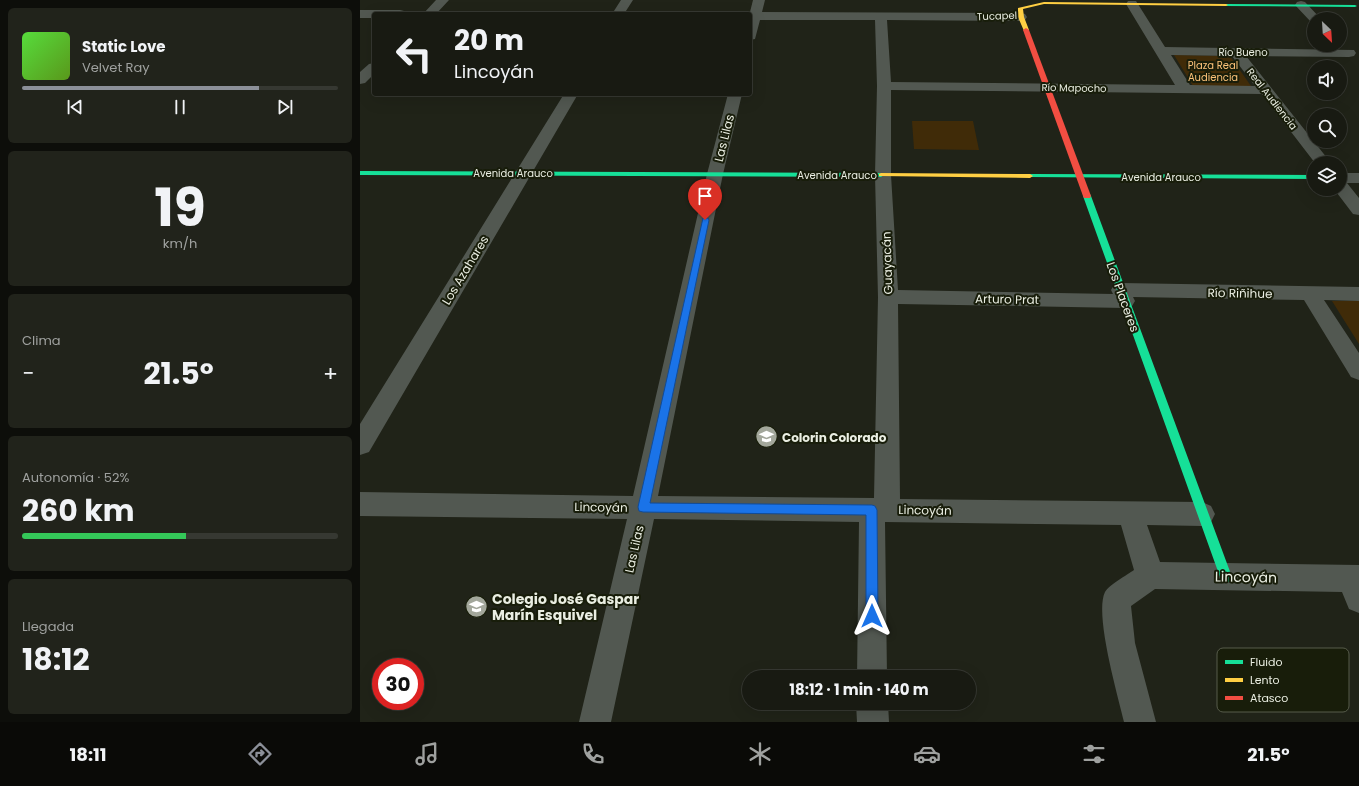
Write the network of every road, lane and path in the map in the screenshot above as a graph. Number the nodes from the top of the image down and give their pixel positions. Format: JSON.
{"nodes":[{"id":1,"x":443,"y":0,"type":"edge"},
{"id":2,"x":627,"y":0,"type":"edge"},
{"id":3,"x":759,"y":0,"type":"edge"},
{"id":4,"x":1044,"y":2,"type":"edge"},
{"id":5,"x":1153,"y":2,"type":"edge"},
{"id":6,"x":1252,"y":2,"type":"edge"},
{"id":7,"x":1132,"y":4,"type":"junction"},
{"id":8,"x":1302,"y":5,"type":"junction"},
{"id":9,"x":1356,"y":6,"type":"dead end"},
{"id":10,"x":431,"y":12,"type":"edge"},
{"id":11,"x":619,"y":12,"type":"edge"},
{"id":12,"x":1308,"y":12,"type":"edge"},
{"id":13,"x":360,"y":14,"type":"edge"},
{"id":14,"x":372,"y":14,"type":"edge"},
{"id":15,"x":753,"y":16,"type":"edge"},
{"id":16,"x":881,"y":16,"type":"junction"},
{"id":17,"x":1021,"y":17,"type":"junction"},
{"id":18,"x":1161,"y":51,"type":"junction"},
{"id":19,"x":1237,"y":52,"type":"junction"},
{"id":20,"x":1349,"y":53,"type":"edge"},
{"id":21,"x":372,"y":69,"type":"edge"},
{"id":22,"x":360,"y":80,"type":"edge"},
{"id":23,"x":884,"y":86,"type":"junction"},
{"id":24,"x":1047,"y":88,"type":"junction"},
{"id":25,"x":1185,"y":89,"type":"junction"},
{"id":26,"x":1265,"y":90,"type":"junction"},
{"id":27,"x":570,"y":96,"type":"edge"},
{"id":28,"x":734,"y":96,"type":"edge"},
{"id":29,"x":1317,"y":156,"type":"edge"},
{"id":30,"x":360,"y":173,"type":"edge"},
{"id":31,"x":523,"y":173,"type":"junction"},
{"id":32,"x":715,"y":174,"type":"junction"},
{"id":33,"x":883,"y":175,"type":"junction"},
{"id":34,"x":1080,"y":176,"type":"junction"},
{"id":35,"x":1307,"y":177,"type":"edge"},
{"id":36,"x":1347,"y":178,"type":"edge"},
{"id":37,"x":1359,"y":178,"type":"edge"},
{"id":38,"x":1347,"y":194,"type":"edge"},
{"id":39,"x":1359,"y":210,"type":"edge"},
{"id":40,"x":1310,"y":294,"type":"junction"},
{"id":41,"x":1359,"y":294,"type":"edge"},
{"id":42,"x":1123,"y":296,"type":"junction"},
{"id":43,"x":888,"y":297,"type":"junction"},
{"id":44,"x":1359,"y":371,"type":"edge"},
{"id":45,"x":360,"y":446,"type":"edge"},
{"id":46,"x":360,"y":504,"type":"edge"},
{"id":47,"x":643,"y":507,"type":"junction"},
{"id":48,"x":879,"y":510,"type":"junction"},
{"id":49,"x":1130,"y":513,"type":"junction"},
{"id":50,"x":1202,"y":514,"type":"junction"},
{"id":51,"x":1150,"y":575,"type":"junction"},
{"id":52,"x":1226,"y":577,"type":"junction"},
{"id":53,"x":1356,"y":586,"type":"edge"},
{"id":54,"x":872,"y":670,"type":"edge"},
{"id":55,"x":872,"y":710,"type":"edge"},
{"id":56,"x":595,"y":722,"type":"edge"},
{"id":57,"x":873,"y":722,"type":"edge"},
{"id":58,"x":1140,"y":722,"type":"edge"}],
"edges":[{"from":1,"to":10,"type":"street"},
{"from":2,"to":11,"type":"street"},
{"from":3,"to":15,"type":"street"},
{"from":4,"to":7,"type":"street","name":"Tucapel"},
{"from":4,"to":17,"type":"street","name":"Tucapel"},
{"from":5,"to":6,"type":"street","name":"Tucapel"},
{"from":5,"to":7,"type":"street","name":"Tucapel"},
{"from":6,"to":8,"type":"street","name":"Tucapel"},
{"from":7,"to":18,"type":"street"},
{"from":8,"to":9,"type":"street","name":"Tucapel"},
{"from":8,"to":12,"type":"street"},
{"from":13,"to":14,"type":"street"},
{"from":15,"to":16,"type":"street","name":"Tucapel"},
{"from":16,"to":17,"type":"street","name":"Tucapel"},
{"from":16,"to":23,"type":"street","name":"Guayacán"},
{"from":17,"to":24,"type":"street","name":"Los Placeres"},
{"from":18,"to":19,"type":"street","name":"Río Bueno"},
{"from":18,"to":25,"type":"street"},
{"from":19,"to":20,"type":"street","name":"Río Bueno"},
{"from":19,"to":26,"type":"street","name":"Real Audiencia"},
{"from":21,"to":22,"type":"street"},
{"from":23,"to":24,"type":"street","name":"Río Mapocho"},
{"from":23,"to":33,"type":"street","name":"Guayacán"},
{"from":24,"to":25,"type":"street","name":"Río Mapocho"},
{"from":24,"to":34,"type":"street","name":"Los Placeres"},
{"from":25,"to":26,"type":"street","name":"Río Mapocho"},
{"from":26,"to":29,"type":"street","name":"Real Audiencia"},
{"from":27,"to":31,"type":"street","name":"Los Azahares"},
{"from":28,"to":32,"type":"street","name":"Las Lilas"},
{"from":30,"to":31,"type":"street","name":"Avenida Arauco"},
{"from":31,"to":32,"type":"street","name":"Avenida Arauco"},
{"from":31,"to":45,"type":"street","name":"Los Azahares"},
{"from":32,"to":33,"type":"street","name":"Avenida Arauco"},
{"from":32,"to":47,"type":"street","name":"Las Lilas"},
{"from":33,"to":34,"type":"street","name":"Avenida Arauco"},
{"from":33,"to":43,"type":"street","name":"Guayacán"},
{"from":34,"to":35,"type":"street","name":"Avenida Arauco"},
{"from":34,"to":42,"type":"street","name":"Los Placeres"},
{"from":36,"to":37,"type":"street"},
{"from":38,"to":39,"type":"street"},
{"from":40,"to":41,"type":"street","name":"Río Riñihue"},
{"from":40,"to":42,"type":"street","name":"Río Riñihue"},
{"from":40,"to":44,"type":"street"},
{"from":42,"to":43,"type":"street","name":"Arturo Prat"},
{"from":42,"to":50,"type":"street","name":"Los Placeres"},
{"from":43,"to":48,"type":"street","name":"Guayacán"},
{"from":46,"to":47,"type":"street","name":"Lincoyán"},
{"from":47,"to":48,"type":"street","name":"Lincoyán"},
{"from":47,"to":56,"type":"street","name":"Las Lilas"},
{"from":48,"to":49,"type":"street","name":"Lincoyán"},
{"from":48,"to":54,"type":"street","name":"Guayacán"},
{"from":49,"to":50,"type":"street","name":"Lincoyán"},
{"from":49,"to":51,"type":"street"},
{"from":50,"to":52,"type":"street","name":"Los Placeres"},
{"from":51,"to":52,"type":"street","name":"Lincoyán"},
{"from":51,"to":58,"type":"street"},
{"from":52,"to":53,"type":"street","name":"Lincoyán"},
{"from":55,"to":57,"type":"street"}]}
